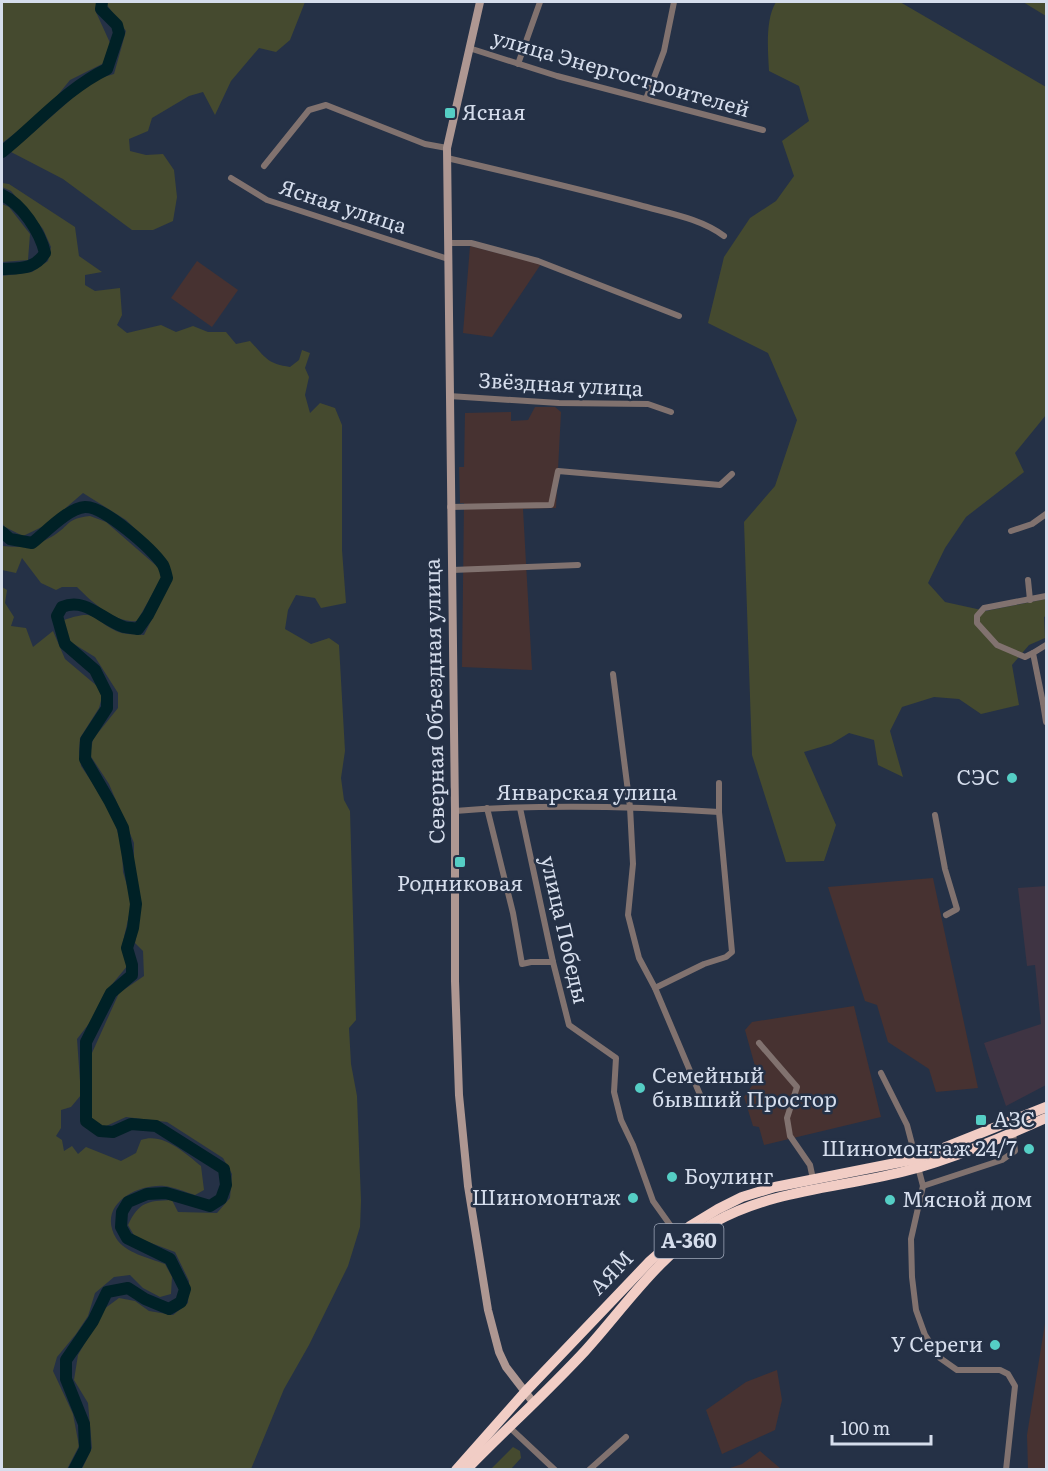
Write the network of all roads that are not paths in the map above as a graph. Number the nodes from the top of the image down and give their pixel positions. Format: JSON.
{"nodes":[{"id":1,"x":480,"y":2,"type":"edge"},
{"id":2,"x":540,"y":2,"type":"edge"},
{"id":3,"x":674,"y":2,"type":"edge"},
{"id":4,"x":469,"y":48,"type":"junction"},
{"id":5,"x":518,"y":64,"type":"junction"},
{"id":6,"x":646,"y":99,"type":"junction"},
{"id":7,"x":763,"y":130,"type":"dead end"},
{"id":8,"x":447,"y":148,"type":"junction"},
{"id":9,"x":447,"y":158,"type":"junction"},
{"id":10,"x":264,"y":166,"type":"dead end"},
{"id":11,"x":231,"y":178,"type":"dead end"},
{"id":12,"x":724,"y":236,"type":"dead end"},
{"id":13,"x":448,"y":243,"type":"junction"},
{"id":14,"x":448,"y":259,"type":"junction"},
{"id":15,"x":679,"y":316,"type":"dead end"},
{"id":16,"x":450,"y":396,"type":"junction"},
{"id":17,"x":670,"y":412,"type":"dead end"},
{"id":18,"x":732,"y":474,"type":"dead end"},
{"id":19,"x":450,"y":507,"type":"junction"},
{"id":20,"x":1047,"y":514,"type":"edge"},
{"id":21,"x":1011,"y":531,"type":"dead end"},
{"id":22,"x":578,"y":565,"type":"dead end"},
{"id":23,"x":452,"y":570,"type":"junction"},
{"id":24,"x":1028,"y":580,"type":"dead end"},
{"id":25,"x":1047,"y":596,"type":"edge"},
{"id":26,"x":1030,"y":600,"type":"junction"},
{"id":27,"x":1047,"y":645,"type":"edge"},
{"id":28,"x":1033,"y":653,"type":"junction"},
{"id":29,"x":614,"y":674,"type":"dead end"},
{"id":30,"x":1045,"y":702,"type":"edge"},
{"id":31,"x":1047,"y":722,"type":"edge"},
{"id":32,"x":719,"y":783,"type":"dead end"},
{"id":33,"x":630,"y":807,"type":"junction"},
{"id":34,"x":487,"y":808,"type":"junction"},
{"id":35,"x":520,"y":808,"type":"junction"},
{"id":36,"x":455,"y":811,"type":"junction"},
{"id":37,"x":719,"y":812,"type":"junction"},
{"id":38,"x":935,"y":815,"type":"dead end"},
{"id":39,"x":946,"y":915,"type":"dead end"},
{"id":40,"x":553,"y":962,"type":"junction"},
{"id":41,"x":655,"y":988,"type":"junction"},
{"id":42,"x":759,"y":1043,"type":"dead end"},
{"id":43,"x":881,"y":1074,"type":"dead end"},
{"id":44,"x":701,"y":1097,"type":"dead end"},
{"id":45,"x":1047,"y":1107,"type":"edge"},
{"id":46,"x":1047,"y":1118,"type":"edge"},
{"id":47,"x":1013,"y":1133,"type":"junction"},
{"id":48,"x":917,"y":1164,"type":"junction"},
{"id":49,"x":813,"y":1179,"type":"junction"},
{"id":50,"x":923,"y":1186,"type":"junction"},
{"id":51,"x":678,"y":1236,"type":"junction"},
{"id":52,"x":525,"y":1392,"type":"junction"},
{"id":53,"x":533,"y":1402,"type":"junction"},
{"id":54,"x":508,"y":1426,"type":"junction"},
{"id":55,"x":626,"y":1437,"type":"dead end"},
{"id":56,"x":456,"y":1470,"type":"edge"},
{"id":57,"x":466,"y":1470,"type":"edge"},
{"id":58,"x":555,"y":1470,"type":"edge"},
{"id":59,"x":589,"y":1470,"type":"edge"},
{"id":60,"x":1006,"y":1470,"type":"edge"}],
"edges":[{"from":1,"to":4,"type":"street","name":"Северная Объездная улица"},
{"from":2,"to":5,"type":"street"},
{"from":3,"to":6,"type":"street"},
{"from":4,"to":5,"type":"street","name":"улица Энергостроителей"},
{"from":4,"to":8,"type":"street","name":"Северная Объездная улица"},
{"from":5,"to":6,"type":"street","name":"улица Энергостроителей"},
{"from":6,"to":7,"type":"street","name":"улица Энергостроителей"},
{"from":8,"to":9,"type":"street","name":"Северная Объездная улица"},
{"from":8,"to":10,"type":"street","name":"Ясная улица"},
{"from":9,"to":12,"type":"street"},
{"from":9,"to":13,"type":"street","name":"Северная Объездная улица"},
{"from":11,"to":14,"type":"street","name":"Ясная улица"},
{"from":13,"to":14,"type":"street","name":"Северная Объездная улица"},
{"from":13,"to":15,"type":"street"},
{"from":14,"to":16,"type":"street","name":"Северная Объездная улица"},
{"from":16,"to":17,"type":"street","name":"Звёздная улица"},
{"from":16,"to":19,"type":"street","name":"Северная Объездная улица"},
{"from":18,"to":19,"type":"street"},
{"from":19,"to":23,"type":"street","name":"Северная Объездная улица"},
{"from":20,"to":21,"type":"street"},
{"from":22,"to":23,"type":"street"},
{"from":23,"to":36,"type":"street","name":"Северная Объездная улица"},
{"from":24,"to":26,"type":"street"},
{"from":25,"to":26,"type":"street"},
{"from":26,"to":28,"type":"street"},
{"from":27,"to":28,"type":"street"},
{"from":28,"to":30,"type":"street"},
{"from":29,"to":33,"type":"street"},
{"from":30,"to":31,"type":"street"},
{"from":32,"to":37,"type":"street"},
{"from":33,"to":35,"type":"street","name":"Январская улица"},
{"from":33,"to":37,"type":"street","name":"Январская улица"},
{"from":33,"to":41,"type":"street"},
{"from":34,"to":35,"type":"street","name":"Январская улица"},
{"from":34,"to":36,"type":"street","name":"Январская улица"},
{"from":34,"to":40,"type":"street"},
{"from":35,"to":40,"type":"street","name":"улица Победы"},
{"from":36,"to":52,"type":"street","name":"Северная Объездная улица"},
{"from":37,"to":41,"type":"street"},
{"from":38,"to":39,"type":"street"},
{"from":40,"to":51,"type":"street","name":"улица Победы"},
{"from":41,"to":44,"type":"street"},
{"from":42,"to":49,"type":"street"},
{"from":43,"to":48,"type":"street"},
{"from":45,"to":48,"type":"highway","name":"АЯМ","number":"А-360"},
{"from":46,"to":47,"type":"highway","name":"АЯМ","number":"А-360"},
{"from":47,"to":48,"type":"highway","name":"АЯМ","number":"А-360"},
{"from":47,"to":50,"type":"street"},
{"from":48,"to":49,"type":"highway","name":"АЯМ","number":"А-360"},
{"from":48,"to":50,"type":"street"},
{"from":48,"to":53,"type":"highway","name":"АЯМ","number":"А-360"},
{"from":49,"to":51,"type":"highway","name":"АЯМ","number":"А-360"},
{"from":50,"to":60,"type":"street"},
{"from":51,"to":52,"type":"highway","name":"АЯМ","number":"А-360"},
{"from":52,"to":53,"type":"street","name":"Северная Объездная улица"},
{"from":52,"to":56,"type":"highway","name":"АЯМ","number":"А-360"},
{"from":53,"to":54,"type":"highway","name":"АЯМ","number":"А-360"},
{"from":54,"to":57,"type":"highway","name":"АЯМ","number":"А-360"},
{"from":54,"to":58,"type":"street"},
{"from":55,"to":59,"type":"street"}]}
